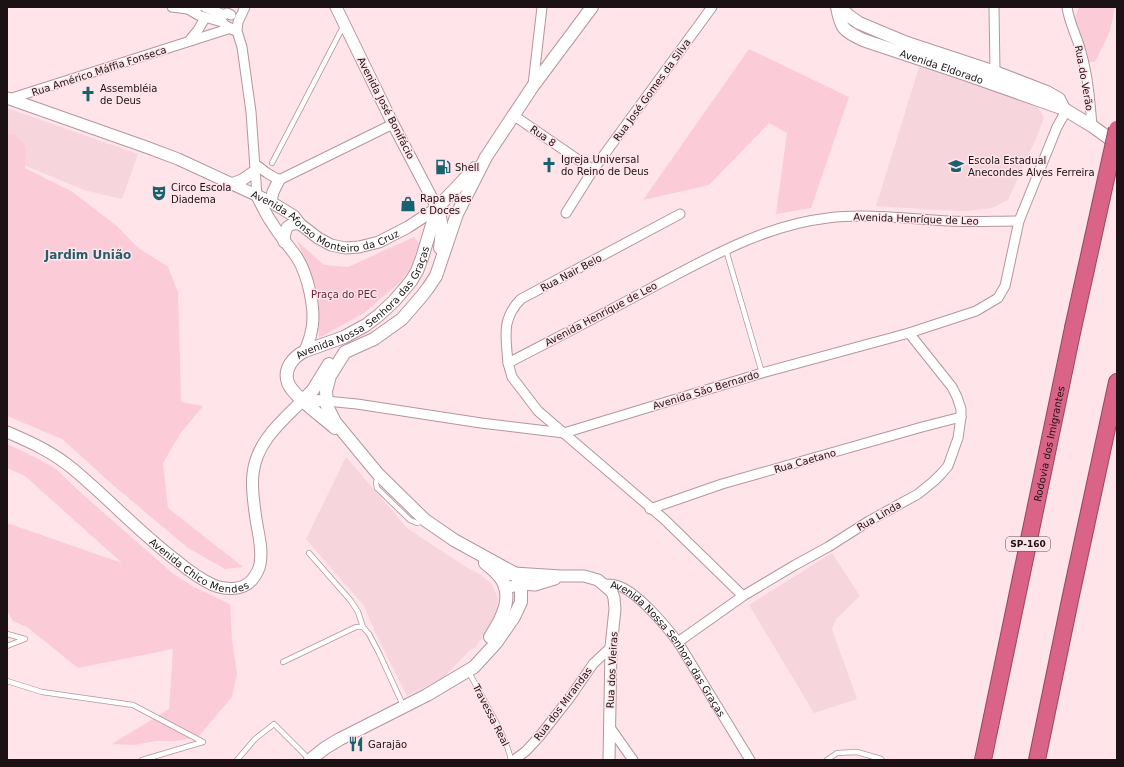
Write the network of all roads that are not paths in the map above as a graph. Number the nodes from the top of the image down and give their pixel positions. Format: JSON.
{"nodes":[{"id":1,"x":172,"y":7,"type":"edge"},
{"id":2,"x":198,"y":7,"type":"edge"},
{"id":3,"x":205,"y":7,"type":"edge"},
{"id":4,"x":245,"y":7,"type":"edge"},
{"id":5,"x":336,"y":7,"type":"edge"},
{"id":6,"x":542,"y":7,"type":"edge"},
{"id":7,"x":592,"y":7,"type":"edge"},
{"id":8,"x":712,"y":7,"type":"edge"},
{"id":9,"x":838,"y":7,"type":"edge"},
{"id":10,"x":994,"y":7,"type":"edge"},
{"id":11,"x":1067,"y":7,"type":"edge"},
{"id":12,"x":188,"y":9,"type":"junction"},
{"id":13,"x":205,"y":18,"type":"junction"},
{"id":14,"x":229,"y":18,"type":"edge"},
{"id":15,"x":344,"y":24,"type":"junction"},
{"id":16,"x":188,"y":42,"type":"junction"},
{"id":17,"x":993,"y":78,"type":"junction"},
{"id":18,"x":533,"y":86,"type":"junction"},
{"id":19,"x":8,"y":99,"type":"edge"},
{"id":20,"x":1065,"y":110,"type":"junction"},
{"id":21,"x":513,"y":115,"type":"junction"},
{"id":22,"x":393,"y":124,"type":"junction"},
{"id":23,"x":1092,"y":126,"type":"junction"},
{"id":24,"x":1117,"y":129,"type":"edge"},
{"id":25,"x":1117,"y":144,"type":"edge"},
{"id":26,"x":486,"y":157,"type":"junction"},
{"id":27,"x":272,"y":163,"type":"dead end"},
{"id":28,"x":255,"y":167,"type":"junction"},
{"id":29,"x":593,"y":170,"type":"junction"},
{"id":30,"x":279,"y":180,"type":"junction"},
{"id":31,"x":231,"y":184,"type":"junction"},
{"id":32,"x":257,"y":196,"type":"junction"},
{"id":33,"x":271,"y":202,"type":"junction"},
{"id":34,"x":437,"y":208,"type":"junction"},
{"id":35,"x":566,"y":214,"type":"dead end"},
{"id":36,"x":680,"y":214,"type":"dead end"},
{"id":37,"x":1018,"y":221,"type":"junction"},
{"id":38,"x":300,"y":224,"type":"junction"},
{"id":39,"x":284,"y":242,"type":"junction"},
{"id":40,"x":726,"y":250,"type":"junction"},
{"id":41,"x":439,"y":267,"type":"junction"},
{"id":42,"x":909,"y":333,"type":"junction"},
{"id":43,"x":305,"y":351,"type":"junction"},
{"id":44,"x":345,"y":352,"type":"junction"},
{"id":45,"x":508,"y":363,"type":"junction"},
{"id":46,"x":762,"y":373,"type":"junction"},
{"id":47,"x":1117,"y":382,"type":"edge"},
{"id":48,"x":303,"y":400,"type":"junction"},
{"id":49,"x":326,"y":401,"type":"junction"},
{"id":50,"x":961,"y":417,"type":"junction"},
{"id":51,"x":7,"y":432,"type":"edge"},
{"id":52,"x":564,"y":433,"type":"junction"},
{"id":53,"x":347,"y":437,"type":"junction"},
{"id":54,"x":650,"y":509,"type":"junction"},
{"id":55,"x":475,"y":552,"type":"junction"},
{"id":56,"x":309,"y":553,"type":"dead end"},
{"id":57,"x":514,"y":573,"type":"junction"},
{"id":58,"x":561,"y":576,"type":"junction"},
{"id":59,"x":504,"y":584,"type":"junction"},
{"id":60,"x":521,"y":584,"type":"junction"},
{"id":61,"x":603,"y":584,"type":"junction"},
{"id":62,"x":743,"y":596,"type":"junction"},
{"id":63,"x":363,"y":627,"type":"junction"},
{"id":64,"x":7,"y":634,"type":"edge"},
{"id":65,"x":678,"y":642,"type":"junction"},
{"id":66,"x":7,"y":646,"type":"edge"},
{"id":67,"x":611,"y":647,"type":"junction"},
{"id":68,"x":283,"y":662,"type":"dead end"},
{"id":69,"x":468,"y":671,"type":"junction"},
{"id":70,"x":7,"y":681,"type":"edge"},
{"id":71,"x":404,"y":707,"type":"junction"},
{"id":72,"x":610,"y":726,"type":"junction"},
{"id":73,"x":142,"y":760,"type":"edge"},
{"id":74,"x":237,"y":760,"type":"edge"},
{"id":75,"x":310,"y":760,"type":"edge"},
{"id":76,"x":513,"y":760,"type":"edge"},
{"id":77,"x":608,"y":760,"type":"edge"},
{"id":78,"x":633,"y":760,"type":"edge"},
{"id":79,"x":750,"y":760,"type":"edge"},
{"id":80,"x":827,"y":760,"type":"edge"},
{"id":81,"x":882,"y":760,"type":"edge"},
{"id":82,"x":983,"y":760,"type":"edge"},
{"id":83,"x":1037,"y":760,"type":"edge"}],
"edges":[{"from":1,"to":12,"type":"street"},
{"from":2,"to":12,"type":"street"},
{"from":3,"to":14,"type":"street"},
{"from":4,"to":14,"type":"street"},
{"from":5,"to":15,"type":"street","name":"Avenida José Bonifácio"},
{"from":6,"to":18,"type":"street"},
{"from":7,"to":18,"type":"main road","name":"Avenida Nossa Senhora das Graças"},
{"from":8,"to":29,"type":"street","name":"Rua José Gomes da Silva"},
{"from":9,"to":17,"type":"main road","name":"Avenida Eldorado"},
{"from":10,"to":17,"type":"street"},
{"from":11,"to":23,"type":"street","name":"Rua do Verão"},
{"from":12,"to":13,"type":"street"},
{"from":13,"to":14,"type":"street"},
{"from":13,"to":16,"type":"street"},
{"from":14,"to":16,"type":"street","name":"Rua Américo Máffia Fonseca"},
{"from":14,"to":28,"type":"street"},
{"from":15,"to":22,"type":"street","name":"Avenida José Bonifácio"},
{"from":15,"to":27,"type":"lane"},
{"from":16,"to":19,"type":"street","name":"Rua Américo Máffia Fonseca"},
{"from":17,"to":20,"type":"main road","name":"Avenida Eldorado"},
{"from":18,"to":21,"type":"main road","name":"Avenida Nossa Senhora das Graças"},
{"from":19,"to":31,"type":"street","name":"Avenida Afonso Monteiro da Cruz"},
{"from":20,"to":23,"type":"main road","name":"Avenida Eldorado"},
{"from":20,"to":37,"type":"street","name":"Avenida São Bernardo"},
{"from":21,"to":26,"type":"main road","name":"Avenida Nossa Senhora das Graças"},
{"from":21,"to":29,"type":"street","name":"Rua 8"},
{"from":22,"to":30,"type":"street"},
{"from":22,"to":34,"type":"street","name":"Avenida José Bonifácio"},
{"from":23,"to":25,"type":"main road","name":"Avenida Eldorado"},
{"from":24,"to":82,"type":"highway","name":"Rodovia dos Imigrantes","number":"SP-160","bridge":true},
{"from":26,"to":34,"type":"main road","name":"Avenida Nossa Senhora das Graças"},
{"from":26,"to":41,"type":"main road","name":"Avenida Nossa Senhora das Graças"},
{"from":28,"to":30,"type":"street"},
{"from":28,"to":31,"type":"street"},
{"from":28,"to":32,"type":"street"},
{"from":29,"to":35,"type":"street","name":"Rua José Gomes da Silva"},
{"from":30,"to":33,"type":"street"},
{"from":31,"to":32,"type":"street","name":"Avenida Afonso Monteiro da Cruz"},
{"from":32,"to":33,"type":"street","name":"Avenida Afonso Monteiro da Cruz"},
{"from":32,"to":39,"type":"street"},
{"from":33,"to":38,"type":"street","name":"Avenida Afonso Monteiro da Cruz"},
{"from":34,"to":38,"type":"street","name":"Avenida Afonso Monteiro da Cruz"},
{"from":34,"to":41,"type":"main road"},
{"from":34,"to":43,"type":"main road","name":"Avenida Nossa Senhora das Graças"},
{"from":36,"to":45,"type":"street","name":"Rua Nair Belo"},
{"from":37,"to":40,"type":"street","name":"Avenida Henríque de Leo"},
{"from":37,"to":42,"type":"street","name":"Avenida São Bernardo"},
{"from":38,"to":39,"type":"street"},
{"from":39,"to":43,"type":"street"},
{"from":40,"to":45,"type":"street","name":"Avenida Henríque de Leo"},
{"from":40,"to":46,"type":"lane"},
{"from":41,"to":44,"type":"main road","name":"Avenida Nossa Senhora das Graças"},
{"from":42,"to":46,"type":"street","name":"Avenida São Bernardo"},
{"from":42,"to":50,"type":"street","name":"Rua Linda"},
{"from":43,"to":48,"type":"main road","name":"Avenida Nossa Senhora das Graças"},
{"from":44,"to":48,"type":"main road"},
{"from":44,"to":49,"type":"main road","name":"Avenida Nossa Senhora das Graças"},
{"from":45,"to":52,"type":"street"},
{"from":46,"to":52,"type":"street","name":"Avenida São Bernardo"},
{"from":47,"to":83,"type":"highway"},
{"from":48,"to":49,"type":"street"},
{"from":48,"to":51,"type":"street","name":"Avenida Chico Mendes"},
{"from":48,"to":53,"type":"main road","name":"Avenida Nossa Senhora das Graças"},
{"from":49,"to":52,"type":"street","name":"Avenida São Bernardo"},
{"from":49,"to":53,"type":"main road","name":"Avenida Nossa Senhora das Graças"},
{"from":50,"to":54,"type":"street","name":"Rua Caetano"},
{"from":50,"to":62,"type":"street","name":"Rua Linda"},
{"from":52,"to":54,"type":"street"},
{"from":53,"to":55,"type":"main road","name":"Avenida Nossa Senhora das Graças"},
{"from":54,"to":62,"type":"street"},
{"from":55,"to":57,"type":"main road","name":"Avenida Nossa Senhora das Graças"},
{"from":55,"to":59,"type":"main road","name":"Avenida Nossa Senhora das Graças"},
{"from":56,"to":63,"type":"lane"},
{"from":57,"to":58,"type":"street","name":"Avenida Nossa Senhora das Graças"},
{"from":57,"to":59,"type":"street"},
{"from":57,"to":60,"type":"main road","name":"Avenida Nossa Senhora das Graças"},
{"from":58,"to":60,"type":"street","name":"Avenida Nossa Senhora das Graças"},
{"from":58,"to":61,"type":"street","name":"Avenida Nossa Senhora das Graças"},
{"from":59,"to":60,"type":"street","name":"Avenida Nossa Senhora das Graças"},
{"from":59,"to":69,"type":"main road"},
{"from":60,"to":69,"type":"main road"},
{"from":61,"to":65,"type":"street","name":"Avenida Nossa Senhora das Graças"},
{"from":61,"to":67,"type":"street","name":"Rua dos Vieiras"},
{"from":62,"to":65,"type":"street","name":"Rua Linda"},
{"from":63,"to":68,"type":"lane"},
{"from":63,"to":71,"type":"lane"},
{"from":64,"to":66,"type":"lane"},
{"from":65,"to":79,"type":"street","name":"Avenida Nossa Senhora das Graças"},
{"from":67,"to":72,"type":"street","name":"Rua dos Vieiras"},
{"from":67,"to":76,"type":"street","name":"Rua dos Mirandas"},
{"from":69,"to":71,"type":"main road"},
{"from":69,"to":76,"type":"lane","name":"Travessa Real"},
{"from":70,"to":73,"type":"lane"},
{"from":71,"to":75,"type":"main road"},
{"from":72,"to":77,"type":"street","name":"Rua dos Vieiras"},
{"from":72,"to":78,"type":"street"},
{"from":74,"to":75,"type":"lane"},
{"from":80,"to":81,"type":"lane"}]}
